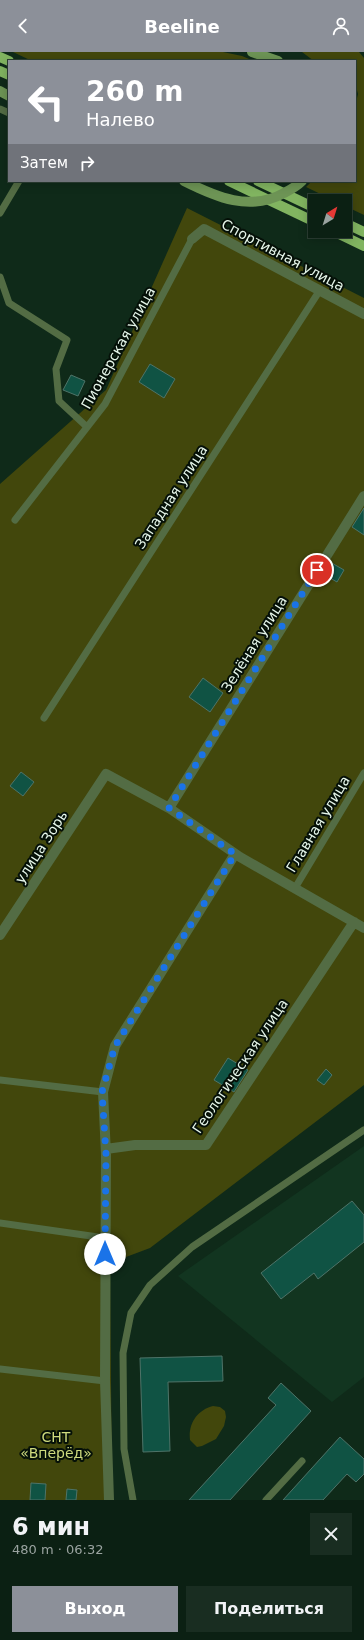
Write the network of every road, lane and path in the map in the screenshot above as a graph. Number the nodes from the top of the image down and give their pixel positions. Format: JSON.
{"nodes":[{"id":1,"x":252,"y":52,"type":"edge"},
{"id":2,"x":275,"y":60,"type":"edge"},
{"id":3,"x":18,"y":182,"type":"edge"},
{"id":4,"x":186,"y":182,"type":"edge"},
{"id":5,"x":232,"y":182,"type":"edge"},
{"id":6,"x":260,"y":182,"type":"edge"},
{"id":7,"x":300,"y":182,"type":"edge"},
{"id":8,"x":308,"y":205,"type":"edge"},
{"id":9,"x":0,"y":213,"type":"edge"},
{"id":10,"x":308,"y":219,"type":"edge"},
{"id":11,"x":352,"y":226,"type":"edge"},
{"id":12,"x":364,"y":232,"type":"edge"},
{"id":13,"x":348,"y":238,"type":"edge"},
{"id":14,"x":192,"y":239,"type":"joint"},
{"id":15,"x":364,"y":246,"type":"edge"},
{"id":16,"x":0,"y":276,"type":"edge"},
{"id":17,"x":320,"y":290,"type":"junction"},
{"id":18,"x":364,"y":314,"type":"edge"},
{"id":19,"x":87,"y":427,"type":"junction"},
{"id":20,"x":364,"y":496,"type":"edge"},
{"id":21,"x":15,"y":520,"type":"dead end"},
{"id":22,"x":44,"y":718,"type":"dead end"},
{"id":23,"x":364,"y":773,"type":"edge"},
{"id":24,"x":169,"y":808,"type":"junction"},
{"id":25,"x":235,"y":854,"type":"junction"},
{"id":26,"x":294,"y":888,"type":"junction"},
{"id":27,"x":354,"y":922,"type":"junction"},
{"id":28,"x":364,"y":928,"type":"edge"},
{"id":29,"x":0,"y":935,"type":"edge"},
{"id":30,"x":0,"y":1080,"type":"edge"},
{"id":31,"x":102,"y":1092,"type":"junction"},
{"id":32,"x":364,"y":1130,"type":"edge"},
{"id":33,"x":106,"y":1149,"type":"junction"},
{"id":34,"x":0,"y":1223,"type":"edge"},
{"id":35,"x":105,"y":1238,"type":"junction"},
{"id":36,"x":0,"y":1369,"type":"edge"},
{"id":37,"x":106,"y":1381,"type":"junction"},
{"id":38,"x":302,"y":1461,"type":"dead end"},
{"id":39,"x":109,"y":1500,"type":"edge"},
{"id":40,"x":132,"y":1500,"type":"edge"},
{"id":41,"x":266,"y":1500,"type":"edge"}],
"edges":[{"from":1,"to":2,"type":"main road"},
{"from":3,"to":9,"type":"lane"},
{"from":4,"to":7,"type":"main road","bridge":true},
{"from":5,"to":10,"type":"main road"},
{"from":6,"to":8,"type":"main road"},
{"from":11,"to":12,"type":"main road"},
{"from":13,"to":15,"type":"main road"},
{"from":14,"to":17,"type":"street","name":"Спортивная улица"},
{"from":14,"to":19,"type":"lane","name":"Пионерская улица"},
{"from":16,"to":19,"type":"lane"},
{"from":17,"to":18,"type":"street","name":"Спортивная улица"},
{"from":17,"to":22,"type":"lane","name":"Западная улица"},
{"from":19,"to":21,"type":"lane","name":"Пионерская улица"},
{"from":20,"to":24,"type":"street","name":"Зелёная улица"},
{"from":23,"to":26,"type":"lane","name":"Главная улица"},
{"from":24,"to":25,"type":"street"},
{"from":24,"to":29,"type":"street","name":"улица Зорь"},
{"from":25,"to":26,"type":"street"},
{"from":25,"to":31,"type":"street"},
{"from":26,"to":27,"type":"street"},
{"from":27,"to":28,"type":"street"},
{"from":27,"to":33,"type":"street","name":"Геологическая улица"},
{"from":30,"to":31,"type":"lane"},
{"from":31,"to":33,"type":"street"},
{"from":32,"to":40,"type":"lane"},
{"from":33,"to":35,"type":"street"},
{"from":34,"to":35,"type":"lane"},
{"from":35,"to":37,"type":"street"},
{"from":36,"to":37,"type":"lane"},
{"from":37,"to":39,"type":"street"},
{"from":38,"to":41,"type":"lane"}]}
